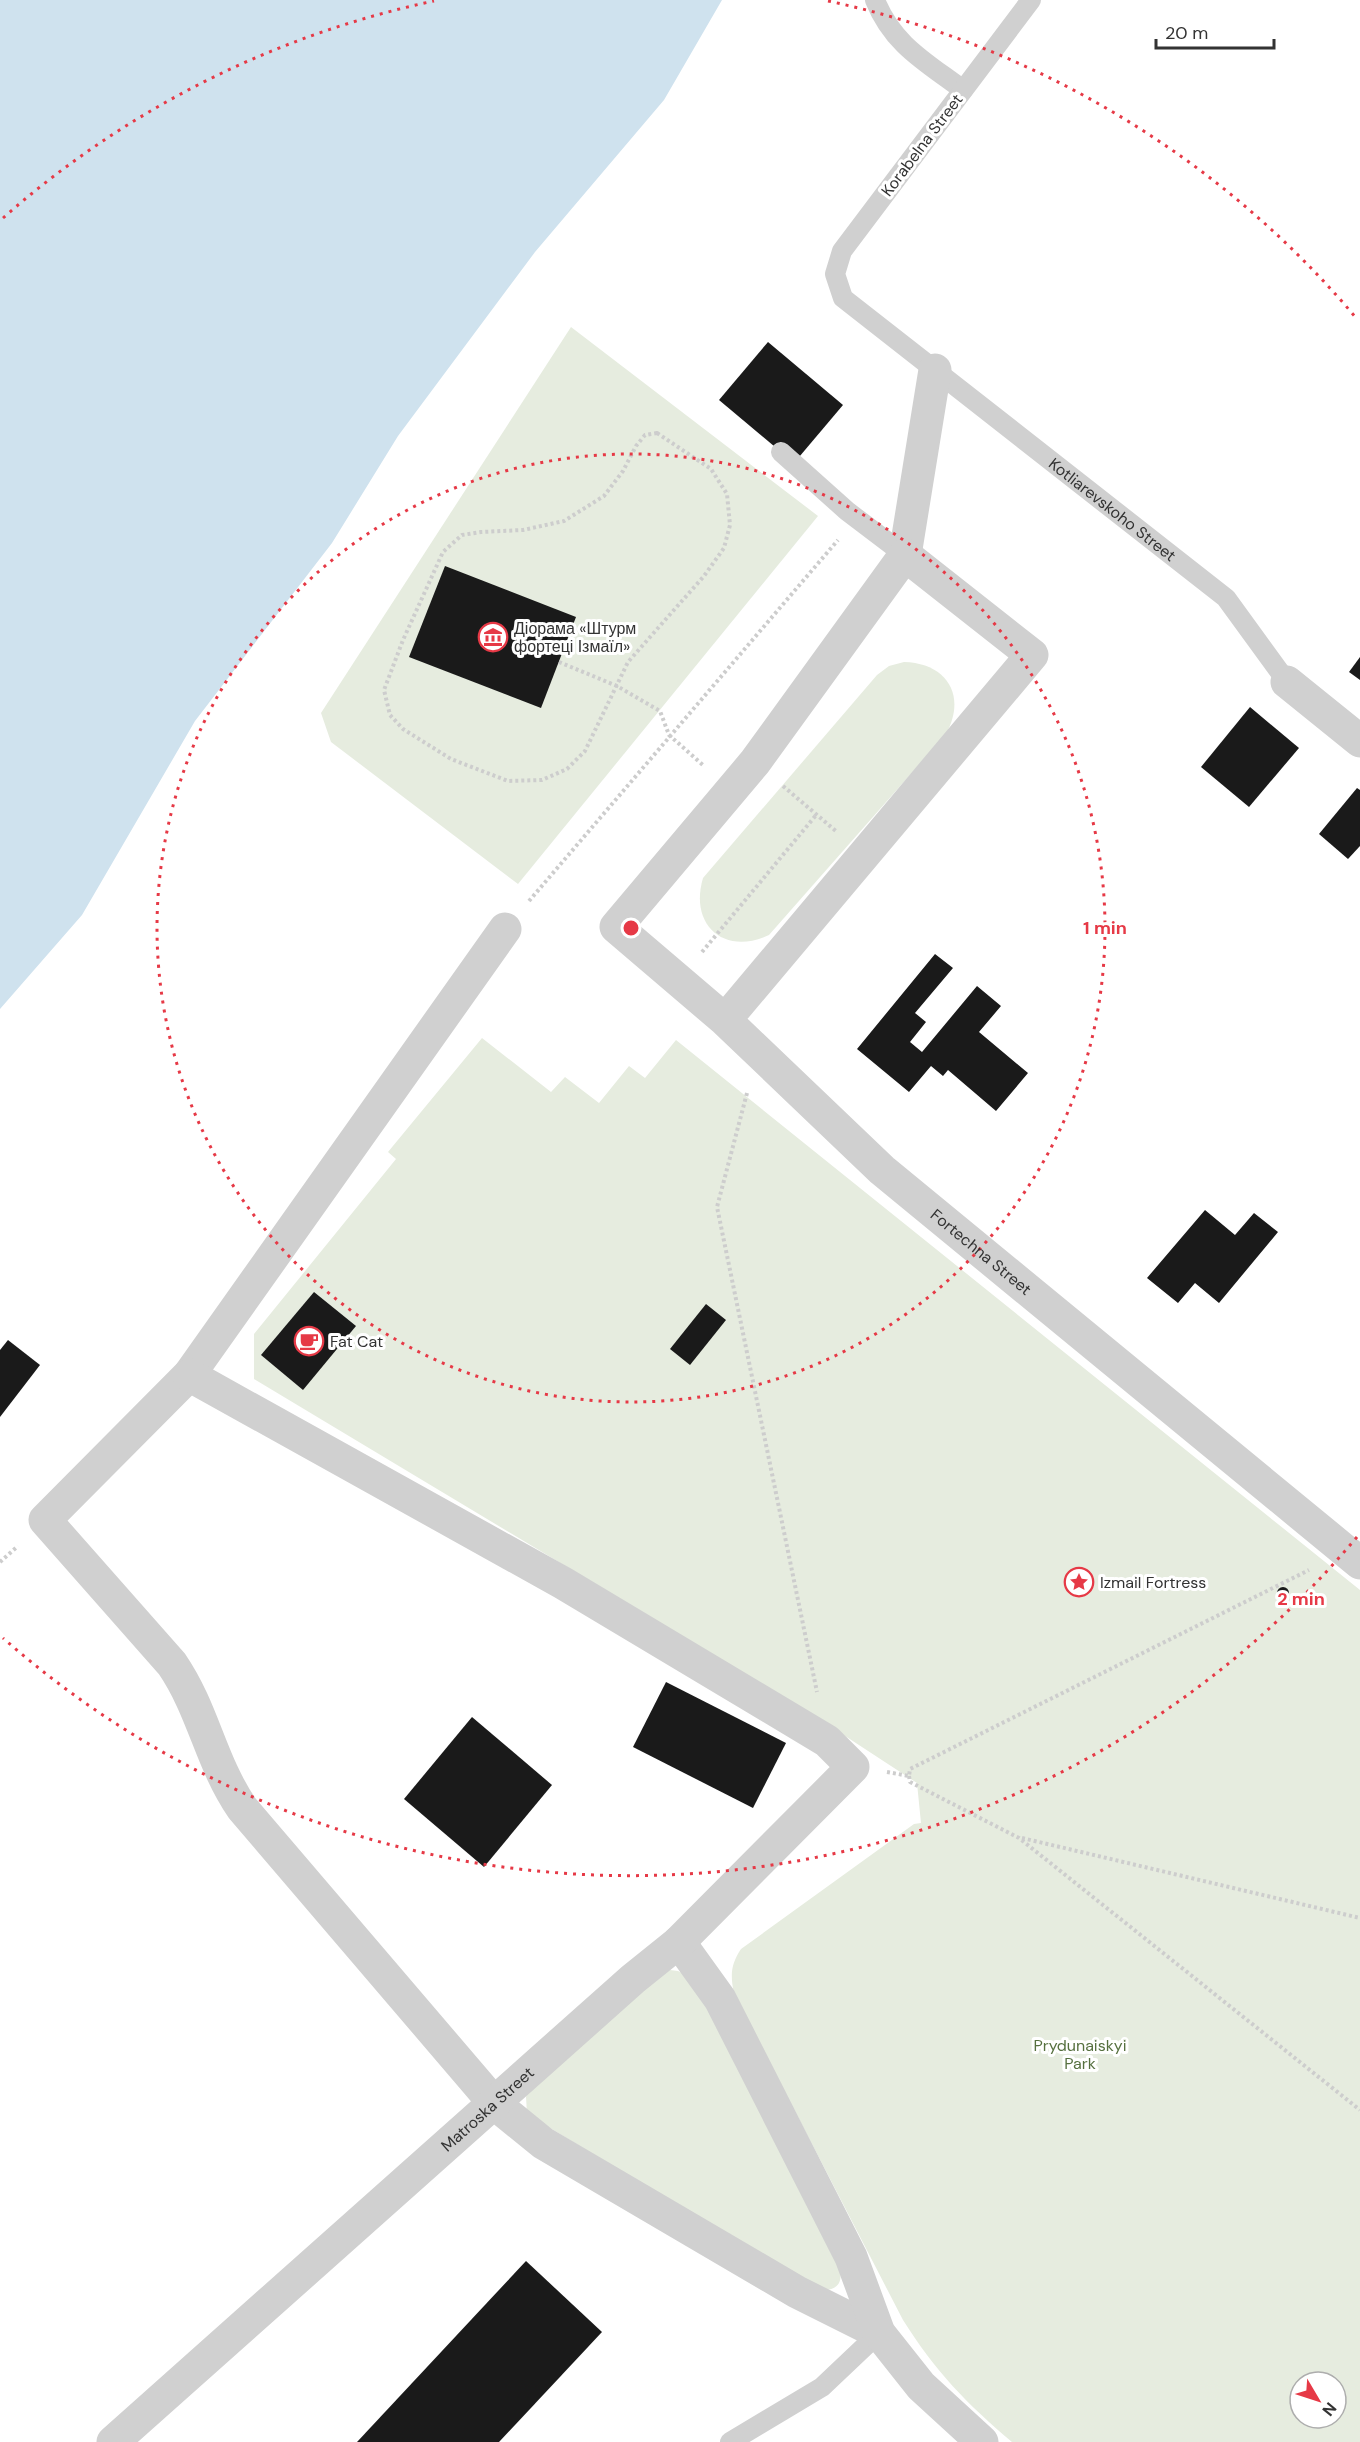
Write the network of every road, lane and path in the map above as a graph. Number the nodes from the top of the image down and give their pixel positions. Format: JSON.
{"nodes":[{"id":1,"x":875,"y":0,"type":"edge"},
{"id":2,"x":1031,"y":0,"type":"edge"},
{"id":3,"x":963,"y":90,"type":"junction"},
{"id":4,"x":843,"y":298,"type":"joint"},
{"id":5,"x":935,"y":370,"type":"junction"},
{"id":6,"x":781,"y":452,"type":"dead end"},
{"id":7,"x":841,"y":537,"type":"dead end"},
{"id":8,"x":904,"y":555,"type":"junction"},
{"id":9,"x":559,"y":662,"type":"dead end"},
{"id":10,"x":1287,"y":682,"type":"joint"},
{"id":11,"x":617,"y":686,"type":"junction"},
{"id":12,"x":669,"y":735,"type":"junction"},
{"id":13,"x":1360,"y":741,"type":"edge"},
{"id":14,"x":755,"y":762,"type":"junction"},
{"id":15,"x":731,"y":791,"type":"junction"},
{"id":16,"x":817,"y":814,"type":"junction"},
{"id":17,"x":865,"y":856,"type":"junction"},
{"id":18,"x":505,"y":929,"type":"joint"},
{"id":19,"x":679,"y":980,"type":"junction"},
{"id":20,"x":725,"y":1020,"type":"junction"},
{"id":21,"x":758,"y":1051,"type":"junction"},
{"id":22,"x":189,"y":1375,"type":"junction"},
{"id":23,"x":1355,"y":1550,"type":"edge"},
{"id":24,"x":827,"y":1741,"type":"junction"},
{"id":25,"x":853,"y":1767,"type":"junction"},
{"id":26,"x":909,"y":1776,"type":"junction"},
{"id":27,"x":1018,"y":1838,"type":"junction"},
{"id":28,"x":1360,"y":1918,"type":"edge"},
{"id":29,"x":678,"y":1942,"type":"junction"},
{"id":30,"x":495,"y":2104,"type":"junction"},
{"id":31,"x":1360,"y":2110,"type":"edge"},
{"id":32,"x":879,"y":2333,"type":"junction"},
{"id":33,"x":113,"y":2442,"type":"edge"},
{"id":34,"x":730,"y":2442,"type":"edge"},
{"id":35,"x":982,"y":2442,"type":"edge"}],
"edges":[{"from":1,"to":3,"type":"lane"},
{"from":2,"to":3,"type":"lane","name":"Korabelna Street"},
{"from":3,"to":4,"type":"lane","name":"Korabelna Street"},
{"from":4,"to":5,"type":"lane","name":"Kotliarevskoho Street"},
{"from":5,"to":8,"type":"street"},
{"from":5,"to":10,"type":"lane","name":"Kotliarevskoho Street"},
{"from":6,"to":8,"type":"lane"},
{"from":7,"to":12,"type":"path"},
{"from":8,"to":14,"type":"street"},
{"from":8,"to":17,"type":"street"},
{"from":9,"to":11,"type":"path"},
{"from":10,"to":13,"type":"street","name":"Kotliarevskoho Street"},
{"from":11,"to":11,"type":"path"},
{"from":11,"to":12,"type":"path"},
{"from":12,"to":15,"type":"path"},
{"from":12,"to":18,"type":"path"},
{"from":14,"to":15,"type":"street"},
{"from":14,"to":16,"type":"path"},
{"from":15,"to":19,"type":"street","name":"Fortechna Street"},
{"from":16,"to":17,"type":"path"},
{"from":16,"to":19,"type":"path"},
{"from":17,"to":20,"type":"street"},
{"from":18,"to":22,"type":"street"},
{"from":19,"to":20,"type":"street","name":"Fortechna Street"},
{"from":20,"to":21,"type":"street","name":"Fortechna Street"},
{"from":21,"to":23,"type":"street","name":"Fortechna Street"},
{"from":21,"to":24,"type":"path"},
{"from":22,"to":24,"type":"street"},
{"from":22,"to":30,"type":"street"},
{"from":23,"to":26,"type":"path"},
{"from":24,"to":25,"type":"street"},
{"from":25,"to":26,"type":"path"},
{"from":25,"to":29,"type":"street","name":"Matroska Street"},
{"from":26,"to":27,"type":"path"},
{"from":27,"to":28,"type":"path"},
{"from":27,"to":31,"type":"path"},
{"from":29,"to":30,"type":"street","name":"Matroska Street"},
{"from":29,"to":32,"type":"street"},
{"from":30,"to":32,"type":"street"},
{"from":30,"to":33,"type":"street","name":"Matroska Street"},
{"from":32,"to":34,"type":"lane"},
{"from":32,"to":35,"type":"street"}]}
